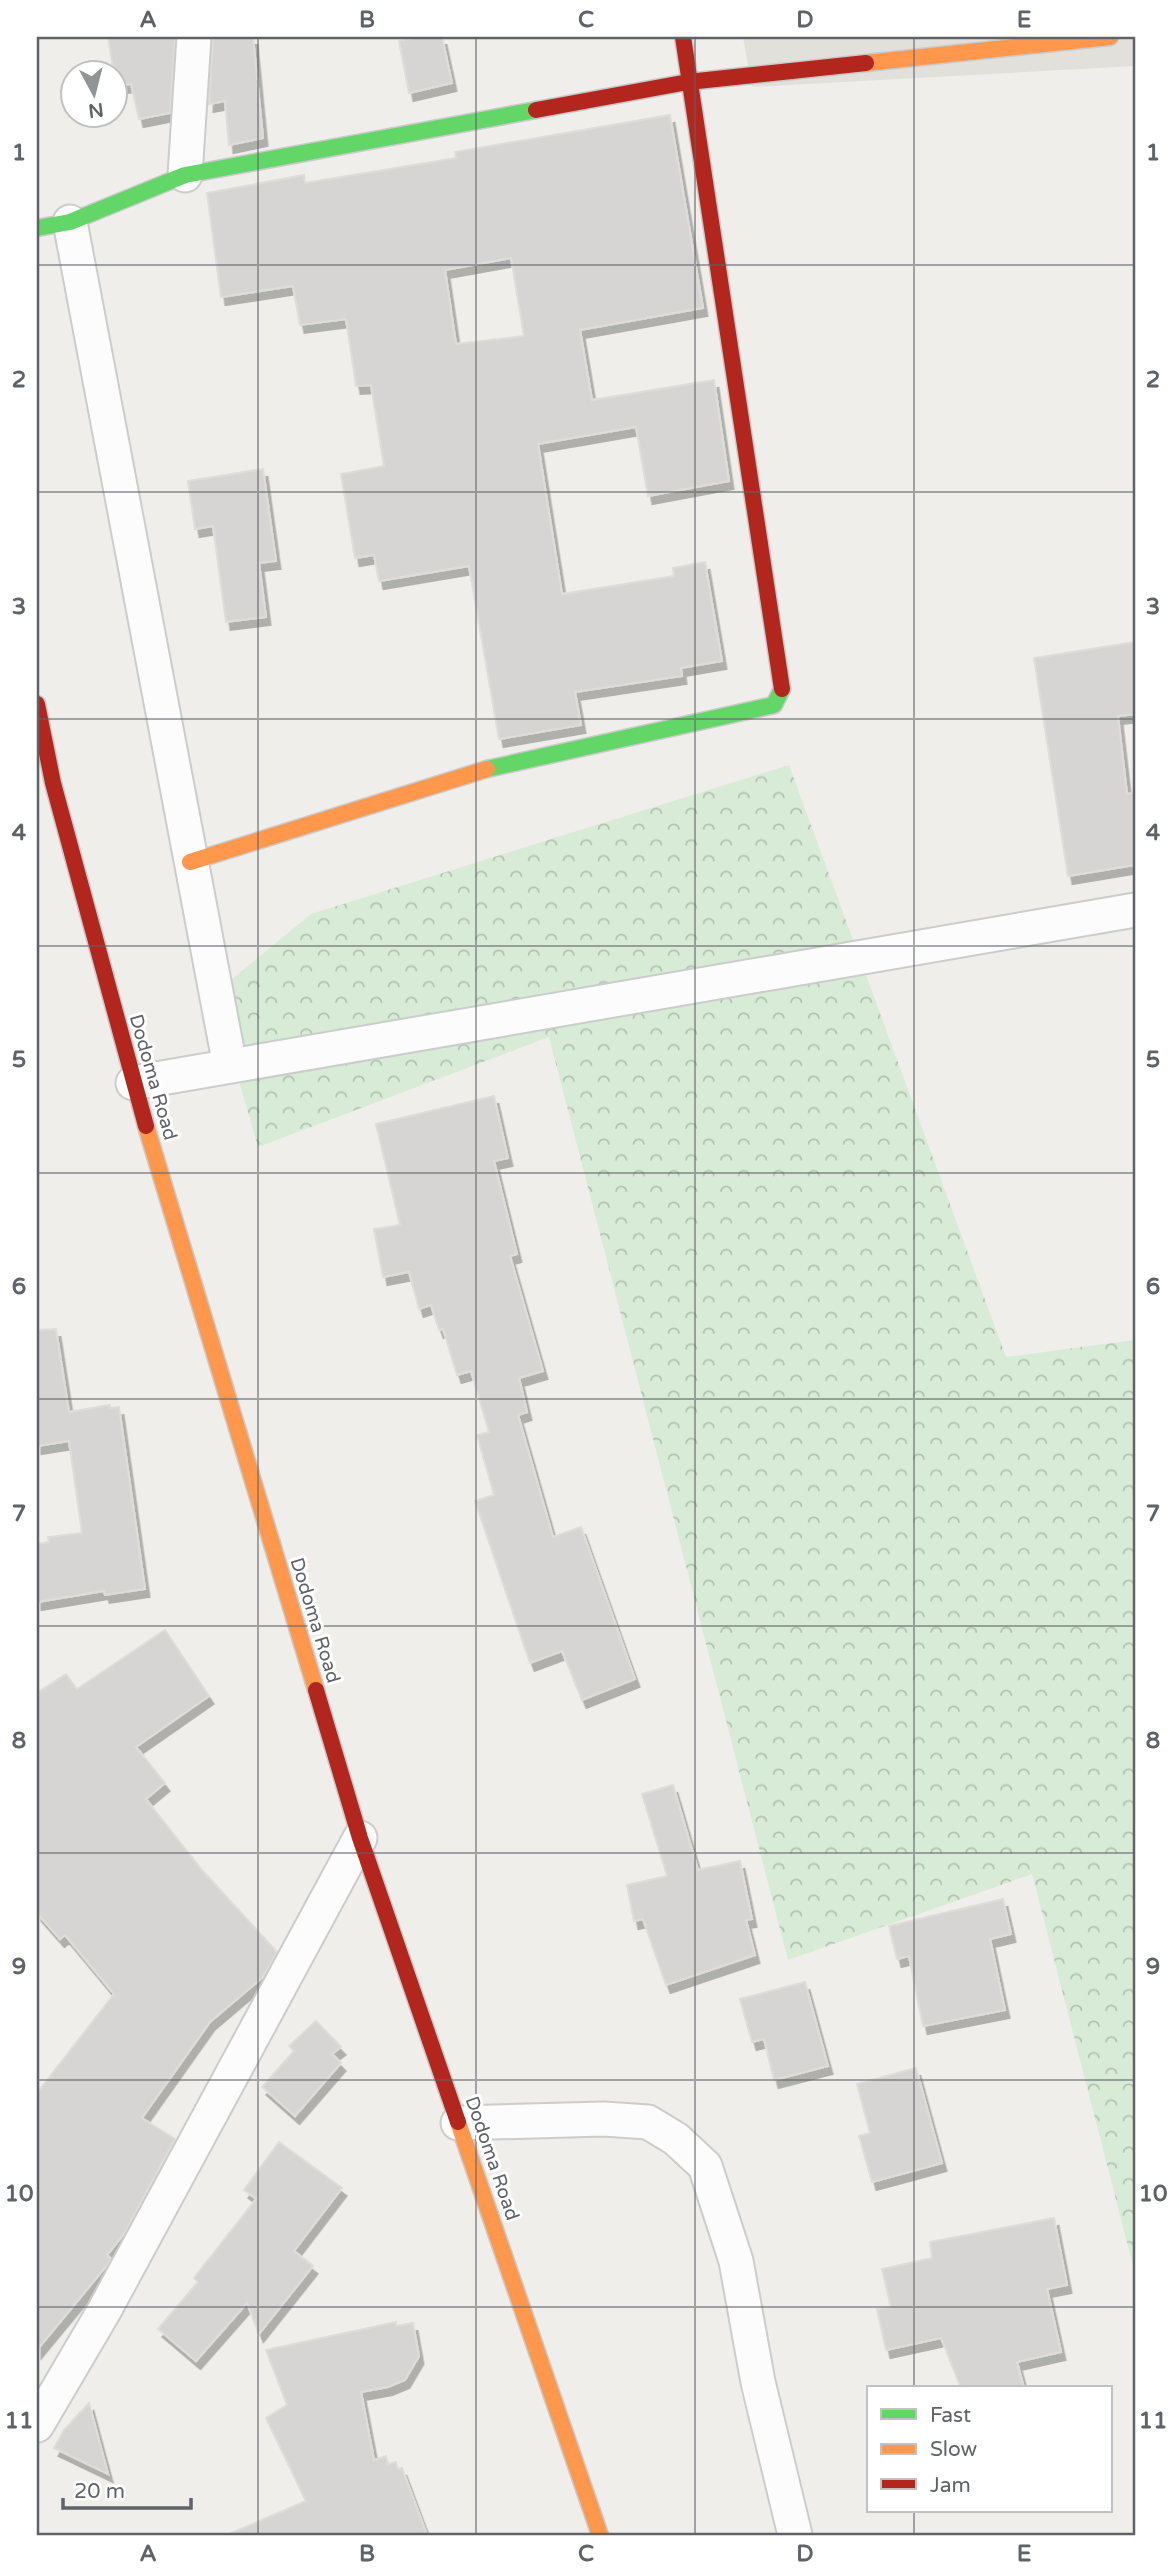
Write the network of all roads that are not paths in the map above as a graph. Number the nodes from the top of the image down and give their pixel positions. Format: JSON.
{"nodes":[{"id":1,"x":194,"y":37,"type":"edge"},
{"id":2,"x":683,"y":37,"type":"edge"},
{"id":3,"x":1110,"y":37,"type":"edge"},
{"id":4,"x":688,"y":82,"type":"junction"},
{"id":5,"x":185,"y":174,"type":"junction"},
{"id":6,"x":70,"y":222,"type":"junction"},
{"id":7,"x":37,"y":228,"type":"edge"},
{"id":8,"x":37,"y":704,"type":"edge"},
{"id":9,"x":45,"y":787,"type":"edge"},
{"id":10,"x":190,"y":862,"type":"junction"},
{"id":11,"x":1135,"y":910,"type":"edge"},
{"id":12,"x":230,"y":1066,"type":"junction"},
{"id":13,"x":132,"y":1083,"type":"junction"},
{"id":14,"x":360,"y":1838,"type":"junction"},
{"id":15,"x":458,"y":2123,"type":"junction"},
{"id":16,"x":37,"y":2425,"type":"edge"},
{"id":17,"x":600,"y":2535,"type":"edge"},
{"id":18,"x":795,"y":2535,"type":"edge"}],
"edges":[{"from":1,"to":5,"type":"street"},
{"from":2,"to":4,"type":"main road"},
{"from":3,"to":4,"type":"main road"},
{"from":4,"to":5,"type":"main road"},
{"from":4,"to":10,"type":"main road"},
{"from":5,"to":6,"type":"main road"},
{"from":6,"to":7,"type":"main road"},
{"from":6,"to":10,"type":"street"},
{"from":8,"to":9,"type":"main road","name":"Dodoma Road"},
{"from":9,"to":13,"type":"main road","name":"Dodoma Road"},
{"from":10,"to":12,"type":"street"},
{"from":11,"to":12,"type":"street"},
{"from":12,"to":13,"type":"street"},
{"from":13,"to":14,"type":"main road","name":"Dodoma Road"},
{"from":14,"to":15,"type":"main road","name":"Dodoma Road"},
{"from":14,"to":16,"type":"street"},
{"from":15,"to":17,"type":"main road","name":"Dodoma Road"},
{"from":15,"to":18,"type":"street"}]}
